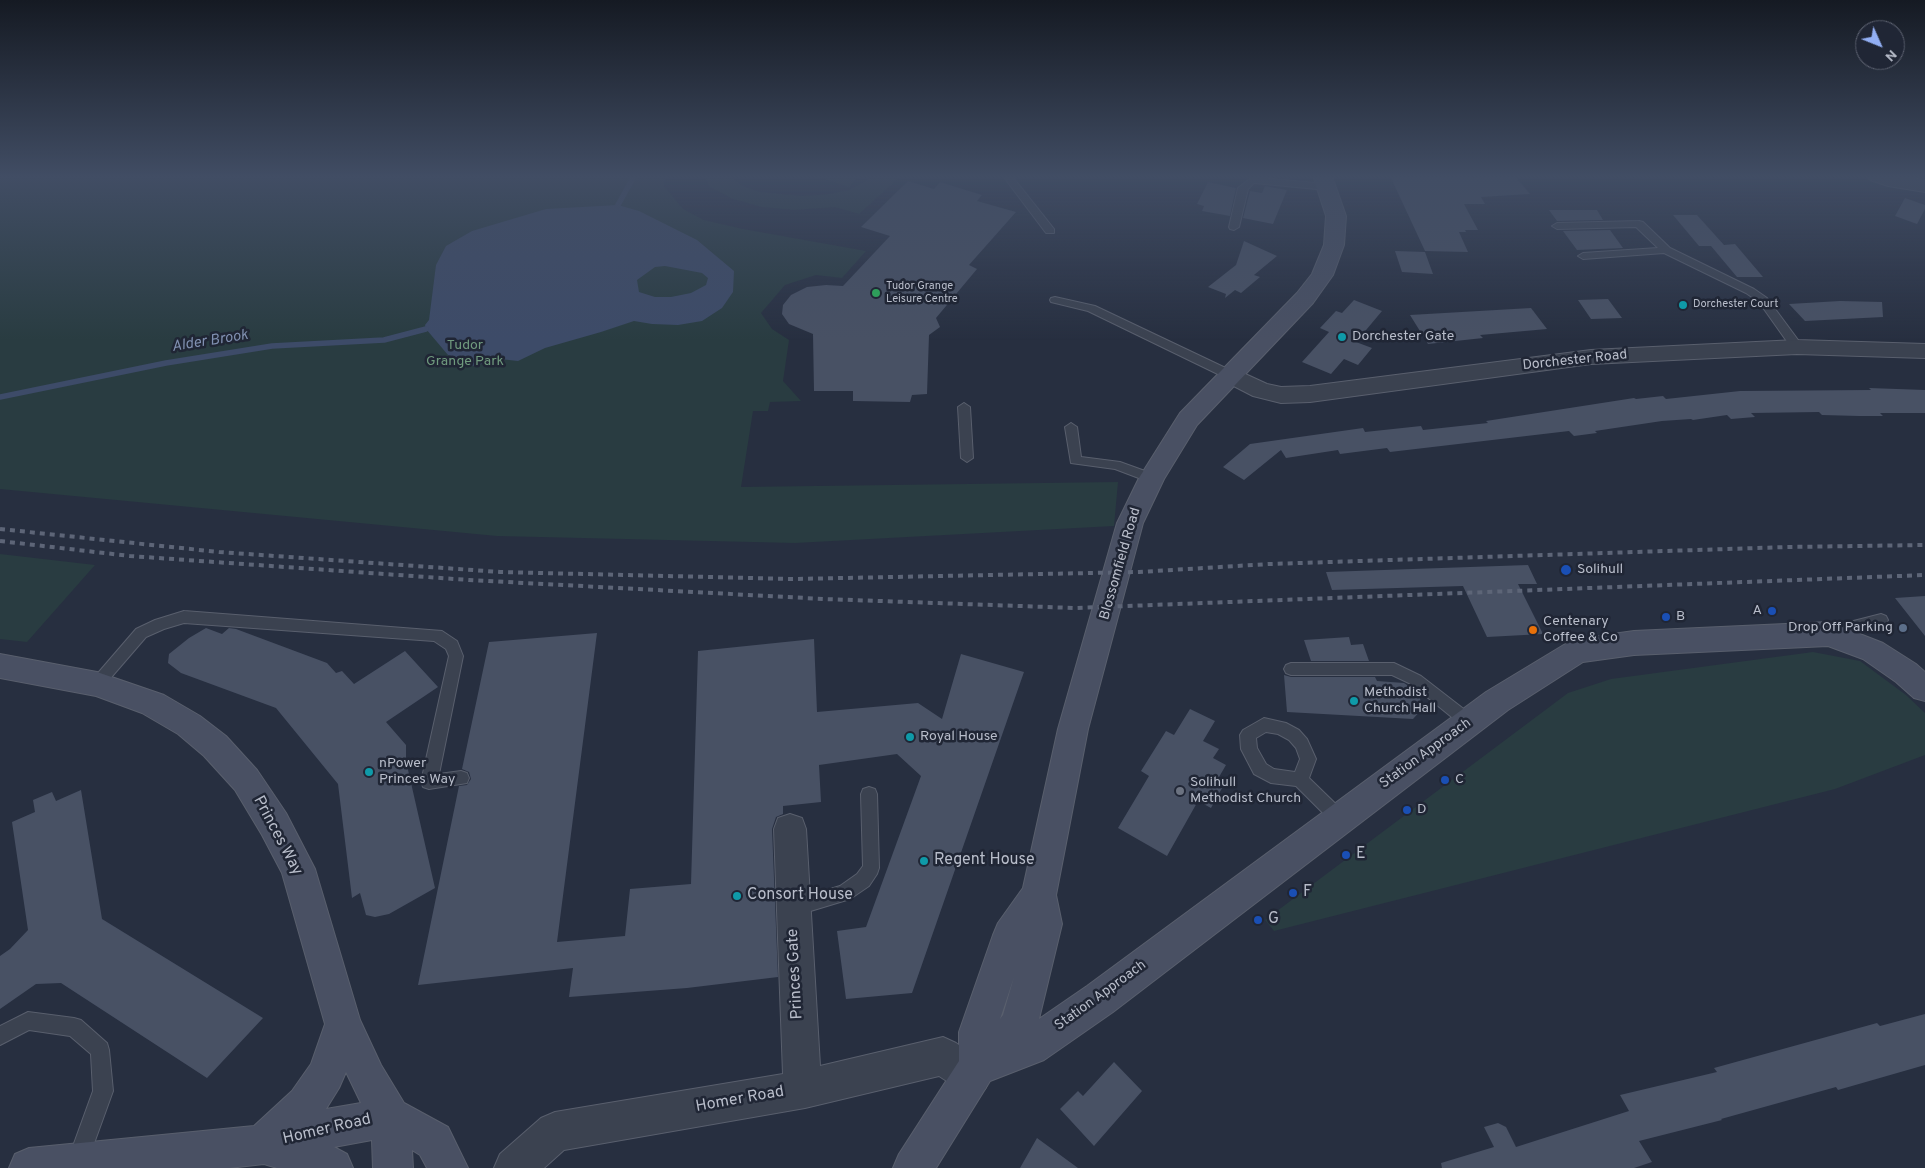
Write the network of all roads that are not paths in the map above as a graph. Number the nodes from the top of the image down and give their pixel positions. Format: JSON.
{"nodes":[{"id":1,"x":1335,"y":231,"type":"edge"},
{"id":2,"x":1646,"y":231,"type":"edge"},
{"id":3,"x":1666,"y":250,"type":"junction"},
{"id":4,"x":1583,"y":256,"type":"dead end"},
{"id":5,"x":1055,"y":300,"type":"dead end"},
{"id":6,"x":1797,"y":347,"type":"junction"},
{"id":7,"x":1925,"y":351,"type":"edge"},
{"id":8,"x":1230,"y":374,"type":"junction"},
{"id":9,"x":964,"y":407,"type":"dead end"},
{"id":10,"x":1071,"y":426,"type":"dead end"},
{"id":11,"x":967,"y":458,"type":"dead end"},
{"id":12,"x":1152,"y":478,"type":"junction"},
{"id":13,"x":1881,"y":620,"type":"dead end"},
{"id":14,"x":1829,"y":634,"type":"junction"},
{"id":15,"x":6,"y":667,"type":"edge"},
{"id":16,"x":1291,"y":668,"type":"dead end"},
{"id":17,"x":97,"y":684,"type":"junction"},
{"id":18,"x":1925,"y":689,"type":"edge"},
{"id":19,"x":1469,"y":722,"type":"junction"},
{"id":20,"x":461,"y":778,"type":"dead end"},
{"id":21,"x":1300,"y":780,"type":"dead end"},
{"id":22,"x":869,"y":794,"type":"dead end"},
{"id":23,"x":1339,"y":818,"type":"junction"},
{"id":24,"x":790,"y":829,"type":"dead end"},
{"id":25,"x":793,"y":908,"type":"junction"},
{"id":26,"x":343,"y":1024,"type":"junction"},
{"id":27,"x":0,"y":1036,"type":"edge"},
{"id":28,"x":975,"y":1071,"type":"junction"},
{"id":29,"x":805,"y":1089,"type":"junction"},
{"id":30,"x":390,"y":1116,"type":"junction"},
{"id":31,"x":263,"y":1145,"type":"junction"},
{"id":32,"x":76,"y":1165,"type":"junction"},
{"id":33,"x":29,"y":1168,"type":"edge"},
{"id":34,"x":333,"y":1168,"type":"edge"},
{"id":35,"x":393,"y":1168,"type":"edge"},
{"id":36,"x":448,"y":1168,"type":"edge"},
{"id":37,"x":514,"y":1168,"type":"edge"},
{"id":38,"x":913,"y":1168,"type":"edge"}],
"edges":[{"from":1,"to":8,"type":"street","name":"Blossomfield Road"},
{"from":2,"to":3,"type":"lane"},
{"from":3,"to":4,"type":"lane"},
{"from":3,"to":6,"type":"lane"},
{"from":5,"to":8,"type":"lane"},
{"from":6,"to":7,"type":"street","name":"Dorchester Road"},
{"from":6,"to":8,"type":"street","name":"Dorchester Road"},
{"from":8,"to":12,"type":"street","name":"Blossomfield Road"},
{"from":9,"to":11,"type":"lane"},
{"from":10,"to":12,"type":"lane"},
{"from":12,"to":28,"type":"street","name":"Blossomfield Road"},
{"from":13,"to":14,"type":"lane"},
{"from":14,"to":18,"type":"street","name":"Station Approach"},
{"from":14,"to":19,"type":"street","name":"Station Approach"},
{"from":15,"to":17,"type":"street","name":"Princes Way"},
{"from":16,"to":19,"type":"lane"},
{"from":17,"to":20,"type":"lane"},
{"from":17,"to":26,"type":"street","name":"Princes Way"},
{"from":19,"to":23,"type":"street","name":"Station Approach"},
{"from":21,"to":23,"type":"lane"},
{"from":22,"to":25,"type":"lane"},
{"from":23,"to":28,"type":"street","name":"Station Approach"},
{"from":24,"to":25,"type":"street","name":"Princes Gate"},
{"from":25,"to":29,"type":"street","name":"Princes Gate"},
{"from":26,"to":30,"type":"street","name":"Princes Way"},
{"from":26,"to":31,"type":"street","name":"Homer Road"},
{"from":27,"to":32,"type":"lane"},
{"from":28,"to":29,"type":"street","name":"Homer Road"},
{"from":28,"to":38,"type":"street","name":"Blossomfield Road"},
{"from":29,"to":37,"type":"street","name":"Homer Road"},
{"from":30,"to":31,"type":"street","name":"Homer Road"},
{"from":30,"to":35,"type":"street","name":"Princes Way"},
{"from":30,"to":36,"type":"street","name":"Princes Way"},
{"from":31,"to":32,"type":"street","name":"Homer Road"},
{"from":31,"to":34,"type":"street"},
{"from":32,"to":33,"type":"street","name":"Homer Road"}]}
